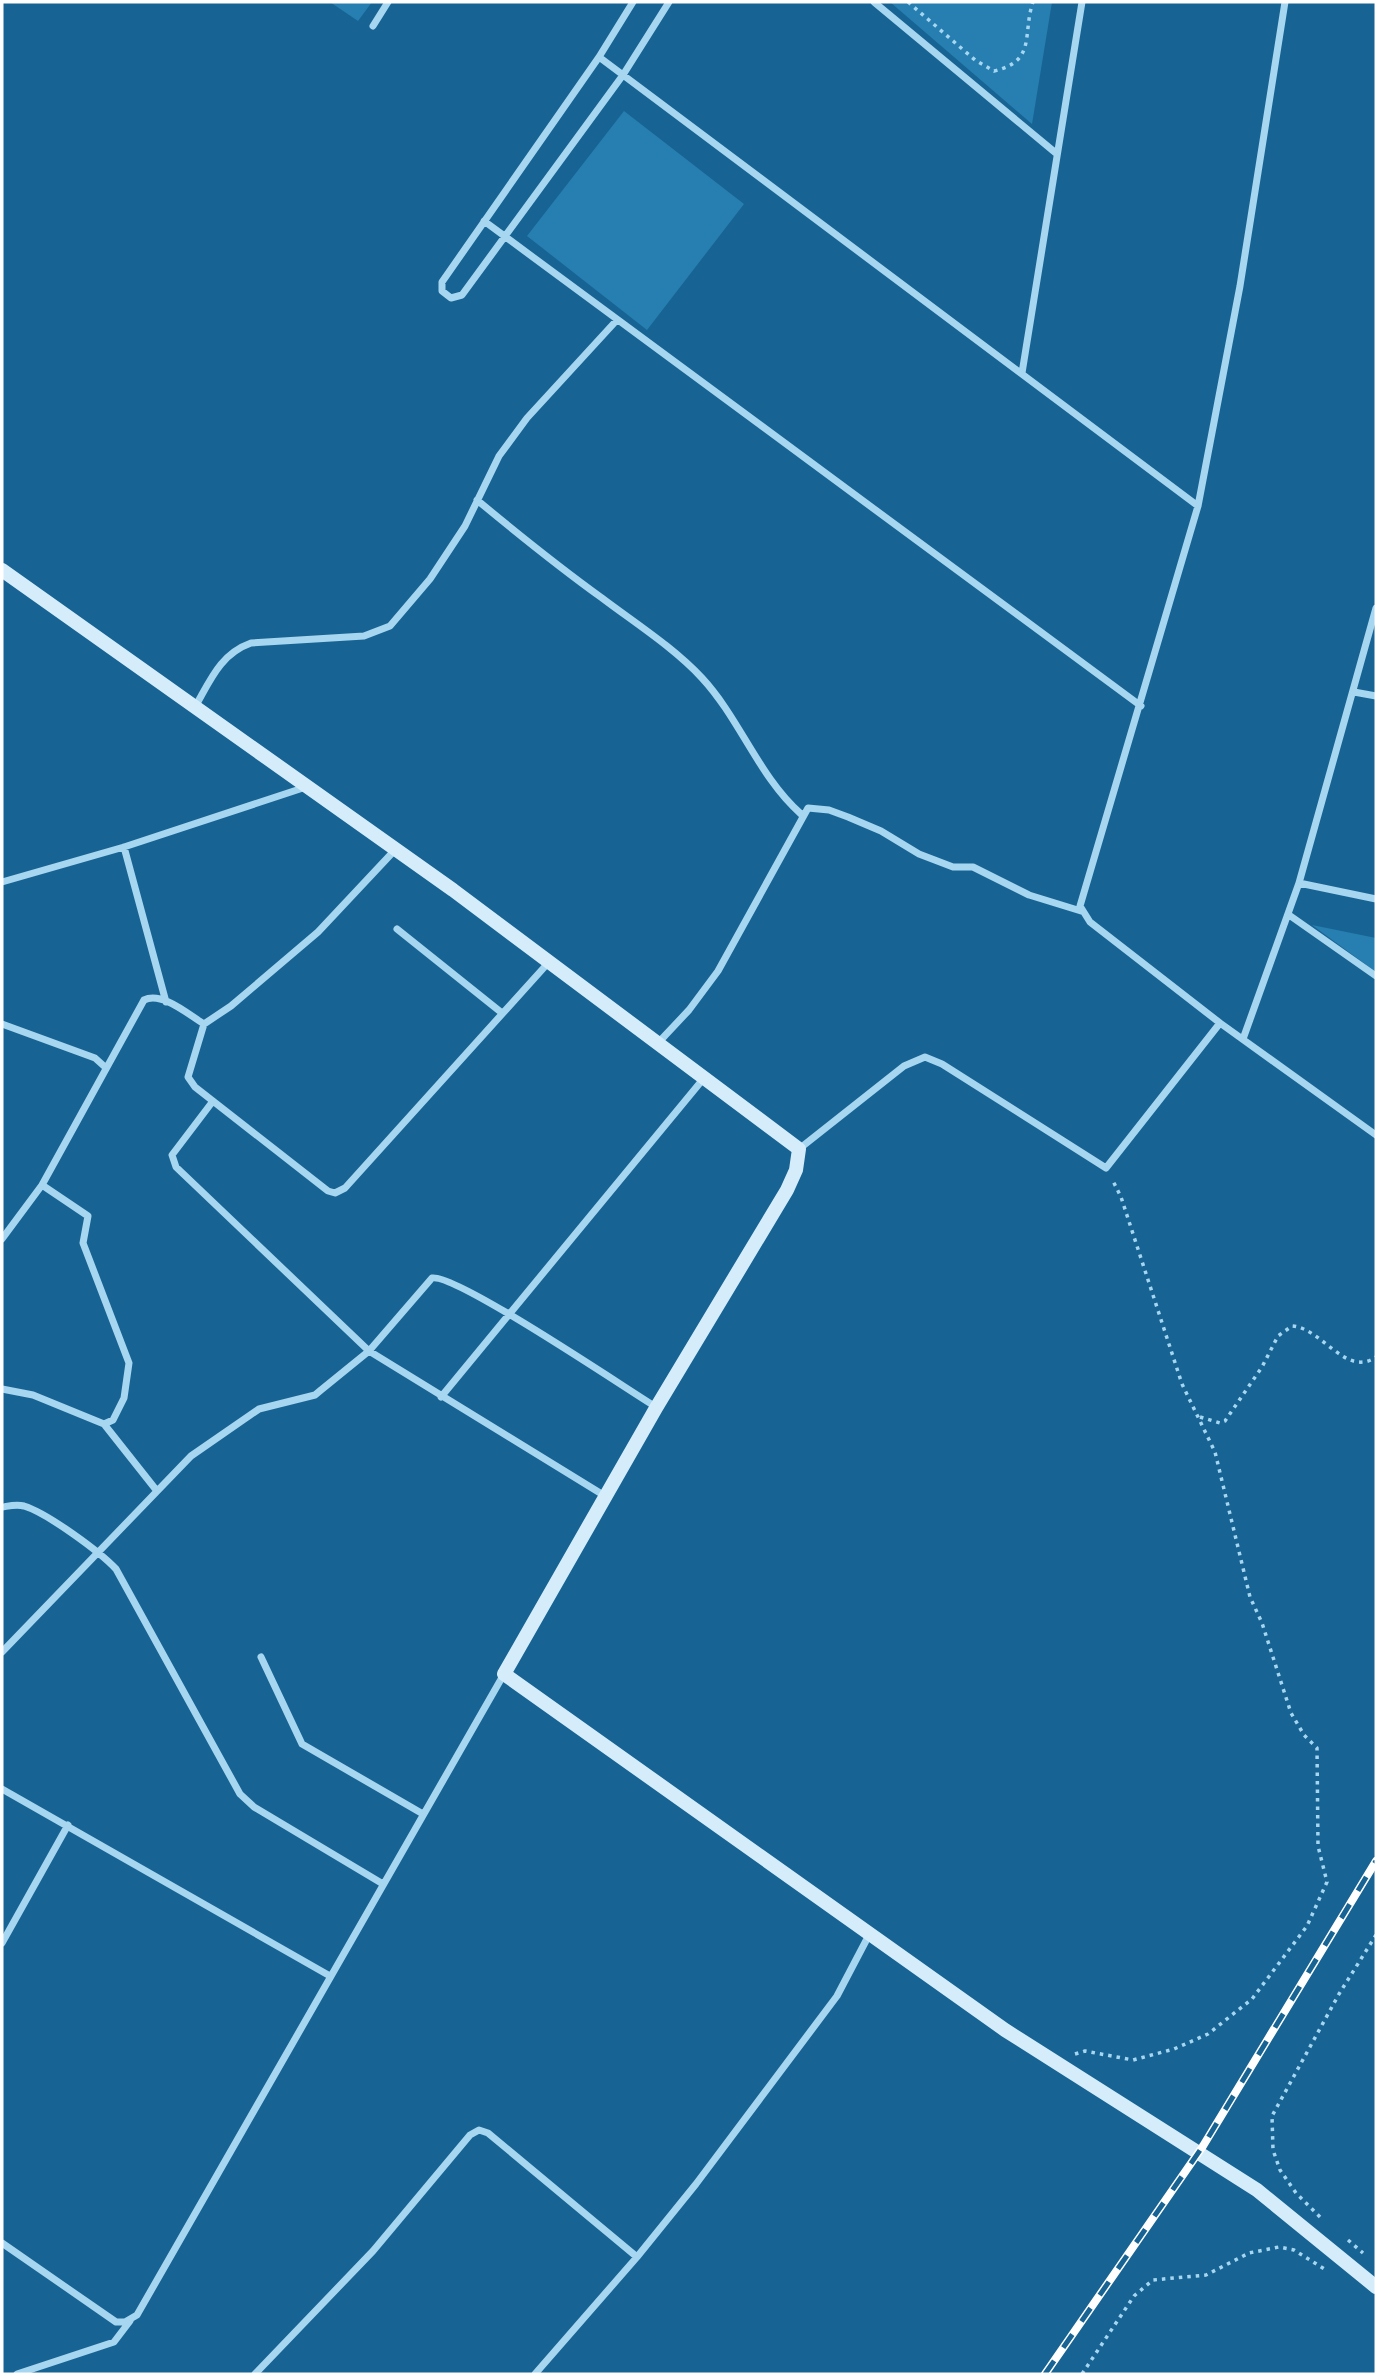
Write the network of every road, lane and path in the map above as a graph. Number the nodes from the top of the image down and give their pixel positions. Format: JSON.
{"nodes":[{"id":1,"x":388,"y":2,"type":"edge"},
{"id":2,"x":633,"y":2,"type":"edge"},
{"id":3,"x":669,"y":2,"type":"edge"},
{"id":4,"x":874,"y":2,"type":"edge"},
{"id":5,"x":909,"y":2,"type":"edge"},
{"id":6,"x":1032,"y":2,"type":"edge"},
{"id":7,"x":1082,"y":2,"type":"edge"},
{"id":8,"x":1285,"y":2,"type":"edge"},
{"id":9,"x":373,"y":26,"type":"dead end"},
{"id":10,"x":599,"y":57,"type":"junction"},
{"id":11,"x":623,"y":75,"type":"junction"},
{"id":12,"x":1057,"y":154,"type":"junction"},
{"id":13,"x":484,"y":221,"type":"junction"},
{"id":14,"x":503,"y":238,"type":"junction"},
{"id":15,"x":616,"y":321,"type":"junction"},
{"id":16,"x":1022,"y":373,"type":"junction"},
{"id":17,"x":477,"y":500,"type":"junction"},
{"id":18,"x":1198,"y":506,"type":"junction"},
{"id":19,"x":2,"y":570,"type":"edge"},
{"id":20,"x":1376,"y":608,"type":"edge"},
{"id":21,"x":1354,"y":692,"type":"junction"},
{"id":22,"x":1376,"y":696,"type":"edge"},
{"id":23,"x":1141,"y":706,"type":"junction"},
{"id":24,"x":195,"y":708,"type":"junction"},
{"id":25,"x":306,"y":787,"type":"junction"},
{"id":26,"x":802,"y":814,"type":"junction"},
{"id":27,"x":124,"y":847,"type":"junction"},
{"id":28,"x":394,"y":850,"type":"junction"},
{"id":29,"x":2,"y":882,"type":"edge"},
{"id":30,"x":1299,"y":883,"type":"junction"},
{"id":31,"x":1376,"y":899,"type":"edge"},
{"id":32,"x":1081,"y":911,"type":"junction"},
{"id":33,"x":1289,"y":915,"type":"junction"},
{"id":34,"x":397,"y":929,"type":"dead end"},
{"id":35,"x":549,"y":961,"type":"junction"},
{"id":36,"x":1376,"y":976,"type":"edge"},
{"id":37,"x":166,"y":1002,"type":"junction"},
{"id":38,"x":502,"y":1013,"type":"junction"},
{"id":39,"x":1220,"y":1023,"type":"junction"},
{"id":40,"x":2,"y":1024,"type":"edge"},
{"id":41,"x":204,"y":1024,"type":"junction"},
{"id":42,"x":1243,"y":1038,"type":"junction"},
{"id":43,"x":657,"y":1044,"type":"junction"},
{"id":44,"x":105,"y":1067,"type":"junction"},
{"id":45,"x":704,"y":1077,"type":"junction"},
{"id":46,"x":213,"y":1101,"type":"junction"},
{"id":47,"x":1376,"y":1135,"type":"edge"},
{"id":48,"x":799,"y":1149,"type":"junction"},
{"id":49,"x":1106,"y":1168,"type":"junction"},
{"id":50,"x":42,"y":1185,"type":"junction"},
{"id":51,"x":2,"y":1239,"type":"edge"},
{"id":52,"x":508,"y":1314,"type":"junction"},
{"id":53,"x":369,"y":1351,"type":"junction"},
{"id":54,"x":1376,"y":1357,"type":"edge"},
{"id":55,"x":2,"y":1389,"type":"edge"},
{"id":56,"x":441,"y":1396,"type":"junction"},
{"id":57,"x":656,"y":1408,"type":"junction"},
{"id":58,"x":1200,"y":1417,"type":"junction"},
{"id":59,"x":104,"y":1424,"type":"junction"},
{"id":60,"x":157,"y":1491,"type":"junction"},
{"id":61,"x":606,"y":1496,"type":"junction"},
{"id":62,"x":2,"y":1507,"type":"edge"},
{"id":63,"x":98,"y":1551,"type":"junction"},
{"id":64,"x":2,"y":1652,"type":"edge"},
{"id":65,"x":261,"y":1657,"type":"dead end"},
{"id":66,"x":504,"y":1674,"type":"junction"},
{"id":67,"x":2,"y":1789,"type":"edge"},
{"id":68,"x":423,"y":1814,"type":"junction"},
{"id":69,"x":68,"y":1825,"type":"junction"},
{"id":70,"x":383,"y":1884,"type":"junction"},
{"id":71,"x":869,"y":1935,"type":"junction"},
{"id":72,"x":1376,"y":1935,"type":"edge"},
{"id":73,"x":2,"y":1943,"type":"edge"},
{"id":74,"x":330,"y":1976,"type":"junction"},
{"id":75,"x":1057,"y":2063,"type":"junction"},
{"id":76,"x":1322,"y":2220,"type":"dead end"},
{"id":77,"x":1341,"y":2234,"type":"dead end"},
{"id":78,"x":2,"y":2243,"type":"edge"},
{"id":79,"x":638,"y":2258,"type":"junction"},
{"id":80,"x":1337,"y":2274,"type":"dead end"},
{"id":81,"x":1374,"y":2285,"type":"edge"},
{"id":82,"x":130,"y":2320,"type":"junction"},
{"id":83,"x":17,"y":2374,"type":"edge"},
{"id":84,"x":255,"y":2374,"type":"edge"},
{"id":85,"x":535,"y":2374,"type":"edge"},
{"id":86,"x":1082,"y":2374,"type":"edge"}],
"edges":[{"from":1,"to":9,"type":"street"},
{"from":2,"to":10,"type":"street"},
{"from":3,"to":11,"type":"street"},
{"from":4,"to":12,"type":"street"},
{"from":5,"to":6,"type":"path"},
{"from":7,"to":12,"type":"street"},
{"from":8,"to":18,"type":"street"},
{"from":10,"to":11,"type":"street"},
{"from":10,"to":13,"type":"street"},
{"from":11,"to":14,"type":"street"},
{"from":11,"to":16,"type":"street"},
{"from":12,"to":16,"type":"street"},
{"from":13,"to":14,"type":"street"},
{"from":13,"to":14,"type":"street"},
{"from":14,"to":15,"type":"street"},
{"from":15,"to":17,"type":"street"},
{"from":15,"to":23,"type":"street"},
{"from":16,"to":18,"type":"street"},
{"from":17,"to":24,"type":"street"},
{"from":17,"to":26,"type":"street"},
{"from":18,"to":23,"type":"street"},
{"from":19,"to":24,"type":"street"},
{"from":20,"to":21,"type":"street"},
{"from":21,"to":22,"type":"street"},
{"from":21,"to":30,"type":"street"},
{"from":23,"to":32,"type":"street"},
{"from":24,"to":25,"type":"street"},
{"from":25,"to":27,"type":"street"},
{"from":25,"to":28,"type":"street"},
{"from":26,"to":32,"type":"street"},
{"from":26,"to":43,"type":"street"},
{"from":27,"to":29,"type":"street"},
{"from":27,"to":37,"type":"street"},
{"from":28,"to":35,"type":"street"},
{"from":28,"to":41,"type":"street"},
{"from":30,"to":31,"type":"street"},
{"from":30,"to":33,"type":"street"},
{"from":32,"to":39,"type":"street"},
{"from":33,"to":36,"type":"street"},
{"from":33,"to":42,"type":"street"},
{"from":34,"to":38,"type":"street"},
{"from":35,"to":38,"type":"street"},
{"from":35,"to":43,"type":"street"},
{"from":37,"to":41,"type":"street"},
{"from":37,"to":44,"type":"street"},
{"from":38,"to":46,"type":"street"},
{"from":39,"to":42,"type":"street"},
{"from":39,"to":49,"type":"street"},
{"from":40,"to":44,"type":"street"},
{"from":41,"to":46,"type":"street"},
{"from":42,"to":47,"type":"street"},
{"from":43,"to":45,"type":"street"},
{"from":44,"to":50,"type":"street"},
{"from":45,"to":48,"type":"street"},
{"from":45,"to":52,"type":"street"},
{"from":46,"to":53,"type":"street"},
{"from":48,"to":49,"type":"street"},
{"from":48,"to":57,"type":"street"},
{"from":49,"to":58,"type":"path"},
{"from":50,"to":51,"type":"street"},
{"from":50,"to":59,"type":"street"},
{"from":52,"to":53,"type":"street"},
{"from":52,"to":56,"type":"street"},
{"from":52,"to":57,"type":"street"},
{"from":53,"to":56,"type":"street"},
{"from":53,"to":60,"type":"street"},
{"from":54,"to":58,"type":"path"},
{"from":55,"to":59,"type":"street"},
{"from":56,"to":61,"type":"street"},
{"from":57,"to":61,"type":"street"},
{"from":58,"to":75,"type":"path"},
{"from":59,"to":60,"type":"street"},
{"from":60,"to":63,"type":"street"},
{"from":61,"to":66,"type":"street"},
{"from":62,"to":63,"type":"street"},
{"from":63,"to":64,"type":"street"},
{"from":63,"to":70,"type":"street"},
{"from":65,"to":68,"type":"street"},
{"from":66,"to":68,"type":"street"},
{"from":66,"to":71,"type":"street"},
{"from":67,"to":69,"type":"street"},
{"from":68,"to":70,"type":"street"},
{"from":69,"to":73,"type":"street"},
{"from":69,"to":74,"type":"street"},
{"from":70,"to":74,"type":"street"},
{"from":71,"to":75,"type":"street"},
{"from":71,"to":79,"type":"street"},
{"from":72,"to":76,"type":"path"},
{"from":74,"to":82,"type":"street"},
{"from":75,"to":81,"type":"street"},
{"from":77,"to":81,"type":"path"},
{"from":78,"to":82,"type":"street"},
{"from":79,"to":84,"type":"street"},
{"from":79,"to":85,"type":"street"},
{"from":80,"to":86,"type":"path"},
{"from":82,"to":83,"type":"street"}]}
